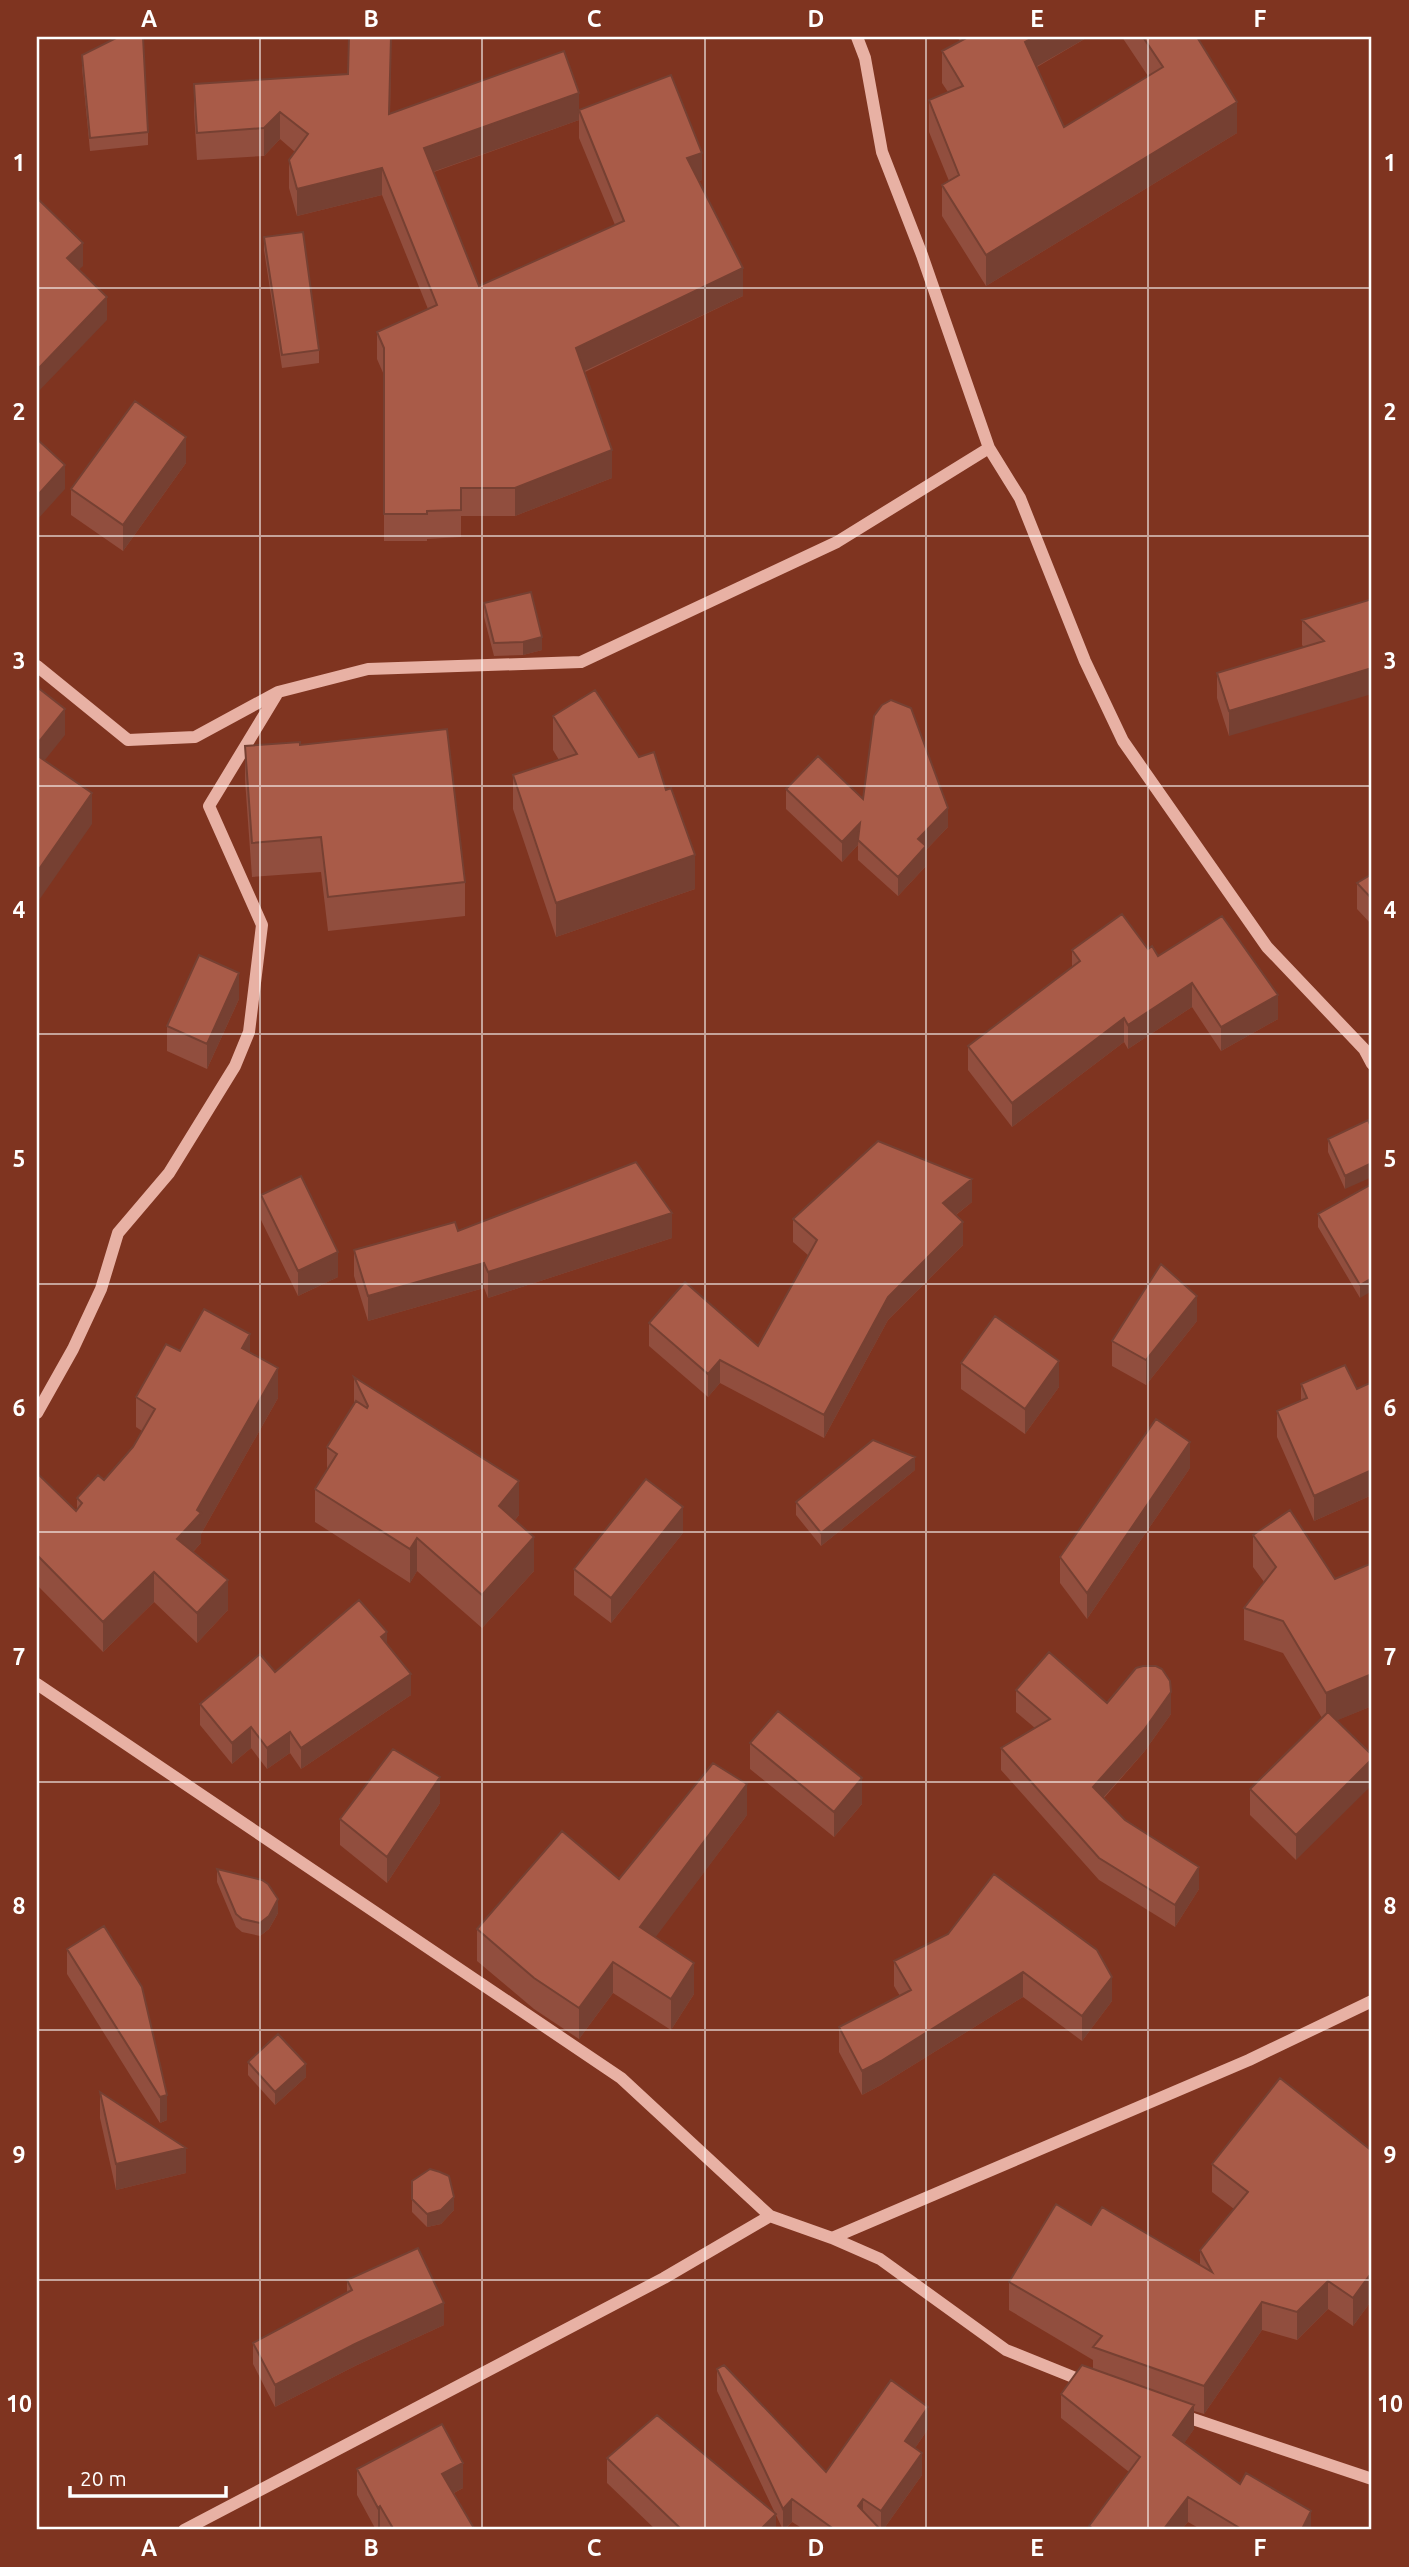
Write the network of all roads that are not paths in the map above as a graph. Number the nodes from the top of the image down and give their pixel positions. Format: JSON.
{"nodes":[{"id":1,"x":857,"y":37,"type":"edge"},
{"id":2,"x":989,"y":448,"type":"junction"},
{"id":3,"x":37,"y":666,"type":"edge"},
{"id":4,"x":278,"y":692,"type":"junction"},
{"id":5,"x":1372,"y":1064,"type":"edge"},
{"id":6,"x":37,"y":1413,"type":"edge"},
{"id":7,"x":37,"y":1684,"type":"edge"},
{"id":8,"x":1372,"y":2001,"type":"edge"},
{"id":9,"x":769,"y":2216,"type":"junction"},
{"id":10,"x":832,"y":2238,"type":"junction"},
{"id":11,"x":1100,"y":2388,"type":"edge"},
{"id":12,"x":1164,"y":2410,"type":"edge"},
{"id":13,"x":1372,"y":2479,"type":"edge"},
{"id":14,"x":184,"y":2530,"type":"edge"}],
"edges":[{"from":1,"to":2,"type":"street"},
{"from":2,"to":4,"type":"street"},
{"from":2,"to":5,"type":"street"},
{"from":3,"to":4,"type":"street"},
{"from":4,"to":6,"type":"street"},
{"from":7,"to":9,"type":"street"},
{"from":8,"to":10,"type":"street"},
{"from":9,"to":10,"type":"street"},
{"from":9,"to":14,"type":"street"},
{"from":10,"to":11,"type":"street"},
{"from":12,"to":13,"type":"street"}]}
